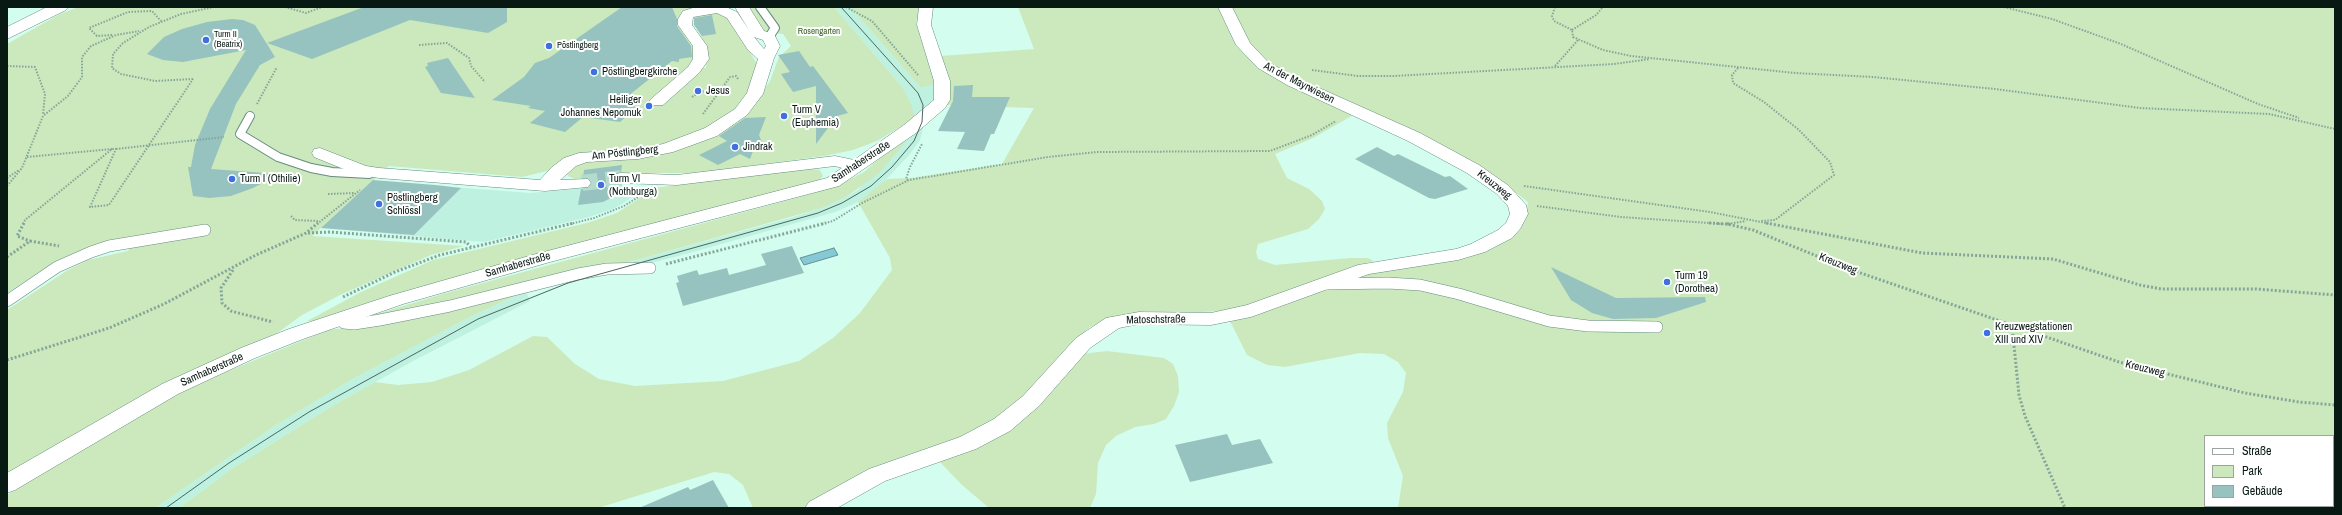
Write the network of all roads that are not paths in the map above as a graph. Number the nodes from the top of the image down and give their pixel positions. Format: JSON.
{"nodes":[{"id":1,"x":60,"y":7,"type":"edge"},
{"id":2,"x":742,"y":7,"type":"edge"},
{"id":3,"x":760,"y":7,"type":"edge"},
{"id":4,"x":926,"y":7,"type":"edge"},
{"id":5,"x":1225,"y":7,"type":"edge"},
{"id":6,"x":7,"y":34,"type":"edge"},
{"id":7,"x":769,"y":38,"type":"junction"},
{"id":8,"x":766,"y":58,"type":"junction"},
{"id":9,"x":657,"y":102,"type":"dead end"},
{"id":10,"x":1355,"y":110,"type":"joint"},
{"id":11,"x":250,"y":116,"type":"road end"},
{"id":12,"x":320,"y":153,"type":"dead end"},
{"id":13,"x":858,"y":166,"type":"junction"},
{"id":14,"x":379,"y":173,"type":"junction"},
{"id":15,"x":620,"y":178,"type":"tunnel mouth"},
{"id":16,"x":582,"y":183,"type":"tunnel mouth"},
{"id":17,"x":545,"y":186,"type":"junction"},
{"id":18,"x":1517,"y":204,"type":"joint"},
{"id":19,"x":205,"y":230,"type":"dead end"},
{"id":20,"x":650,"y":268,"type":"road end"},
{"id":21,"x":1325,"y":283,"type":"junction"},
{"id":22,"x":7,"y":301,"type":"edge"},
{"id":23,"x":340,"y":319,"type":"junction"},
{"id":24,"x":1657,"y":327,"type":"dead end"},
{"id":25,"x":7,"y":484,"type":"edge"},
{"id":26,"x":817,"y":508,"type":"edge"}],
"edges":[{"from":1,"to":6,"type":"main road"},
{"from":2,"to":7,"type":"street"},
{"from":3,"to":7,"type":"lane"},
{"from":4,"to":13,"type":"street","name":"Samhaberstraße"},
{"from":5,"to":10,"type":"street","name":"An der Mayrwiesen"},
{"from":7,"to":8,"type":"street","name":"Am Pöstlingberg"},
{"from":8,"to":9,"type":"street"},
{"from":8,"to":17,"type":"street","name":"Am Pöstlingberg"},
{"from":10,"to":18,"type":"street","name":"Kreuzweg"},
{"from":11,"to":14,"type":"lane"},
{"from":12,"to":14,"type":"street"},
{"from":13,"to":15,"type":"street"},
{"from":13,"to":23,"type":"street","name":"Samhaberstraße"},
{"from":14,"to":17,"type":"street"},
{"from":16,"to":17,"type":"street"},
{"from":18,"to":21,"type":"street","name":"Matoschstraße"},
{"from":19,"to":22,"type":"lane"},
{"from":20,"to":23,"type":"lane"},
{"from":21,"to":24,"type":"lane"},
{"from":21,"to":26,"type":"street","name":"Matoschstraße"},
{"from":23,"to":25,"type":"street","name":"Samhaberstraße"}]}
